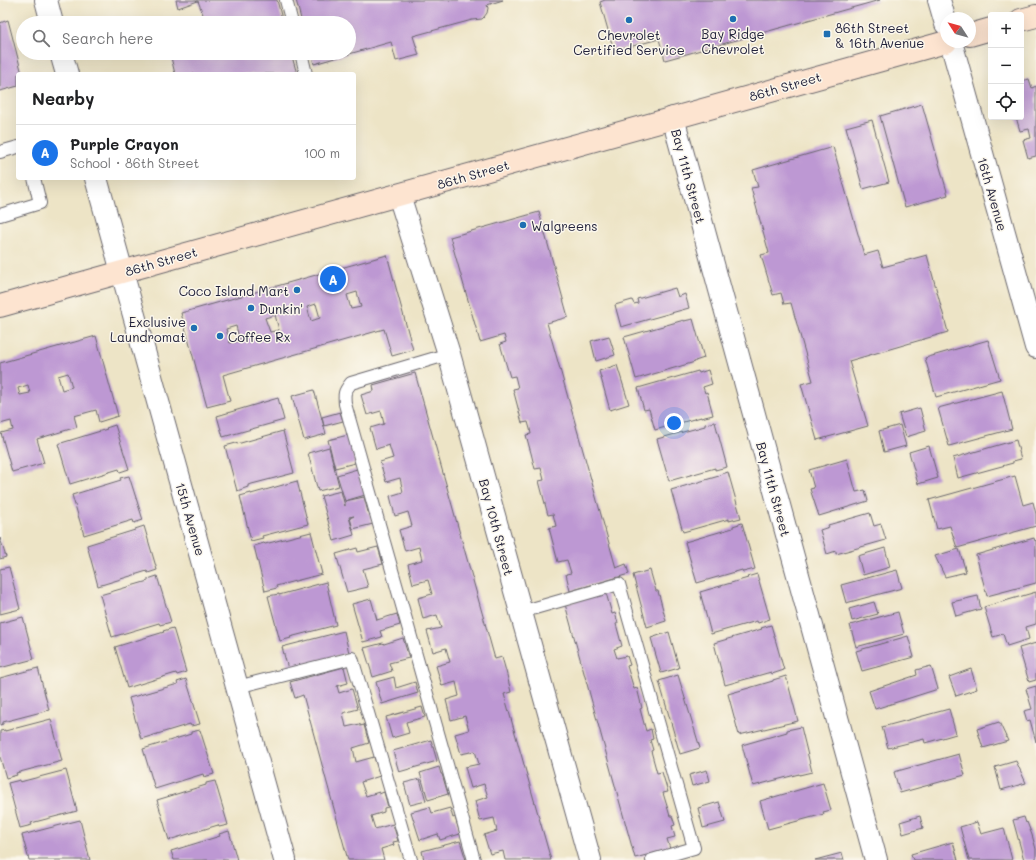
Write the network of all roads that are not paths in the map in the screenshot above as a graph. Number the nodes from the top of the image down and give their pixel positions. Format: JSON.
{"nodes":[{"id":1,"x":46,"y":0,"type":"edge"},
{"id":2,"x":286,"y":0,"type":"edge"},
{"id":3,"x":939,"y":0,"type":"edge"},
{"id":4,"x":942,"y":12,"type":"edge"},
{"id":5,"x":50,"y":16,"type":"edge"},
{"id":6,"x":290,"y":16,"type":"edge"},
{"id":7,"x":1036,"y":16,"type":"edge"},
{"id":8,"x":1024,"y":19,"type":"edge"},
{"id":9,"x":988,"y":30,"type":"edge"},
{"id":10,"x":976,"y":33,"type":"edge"},
{"id":11,"x":940,"y":44,"type":"edge"},
{"id":12,"x":953,"y":48,"type":"edge"},
{"id":13,"x":63,"y":60,"type":"edge"},
{"id":14,"x":303,"y":60,"type":"edge"},
{"id":15,"x":66,"y":72,"type":"edge"},
{"id":16,"x":306,"y":72,"type":"edge"},
{"id":17,"x":673,"y":118,"type":"junction"},
{"id":18,"x":16,"y":148,"type":"edge"},
{"id":19,"x":0,"y":152,"type":"edge"},
{"id":20,"x":34,"y":180,"type":"edge"},
{"id":21,"x":97,"y":180,"type":"edge"},
{"id":22,"x":399,"y":194,"type":"junction"},
{"id":23,"x":0,"y":215,"type":"edge"},
{"id":24,"x":122,"y":272,"type":"junction"},
{"id":25,"x":0,"y":306,"type":"edge"},
{"id":26,"x":1036,"y":347,"type":"edge"},
{"id":27,"x":449,"y":354,"type":"junction"},
{"id":28,"x":521,"y":612,"type":"junction"},
{"id":29,"x":237,"y":688,"type":"junction"},
{"id":30,"x":285,"y":860,"type":"edge"},
{"id":31,"x":411,"y":860,"type":"edge"},
{"id":32,"x":474,"y":860,"type":"edge"},
{"id":33,"x":590,"y":860,"type":"edge"},
{"id":34,"x":652,"y":860,"type":"edge"},
{"id":35,"x":876,"y":860,"type":"edge"}],
"edges":[{"from":1,"to":5,"type":"street"},
{"from":2,"to":6,"type":"lane"},
{"from":3,"to":4,"type":"street"},
{"from":7,"to":8,"type":"main road"},
{"from":9,"to":10,"type":"main road"},
{"from":11,"to":17,"type":"main road","name":"86th Street"},
{"from":12,"to":26,"type":"street","name":"16th Avenue"},
{"from":13,"to":15,"type":"street"},
{"from":14,"to":16,"type":"lane"},
{"from":17,"to":22,"type":"main road","name":"86th Street"},
{"from":17,"to":35,"type":"street","name":"Bay 11th Street"},
{"from":18,"to":19,"type":"lane"},
{"from":20,"to":23,"type":"lane"},
{"from":21,"to":24,"type":"street","name":"15th Avenue"},
{"from":22,"to":24,"type":"main road","name":"86th Street"},
{"from":22,"to":27,"type":"street","name":"Bay 10th Street"},
{"from":24,"to":25,"type":"main road","name":"86th Street"},
{"from":24,"to":29,"type":"street","name":"15th Avenue"},
{"from":27,"to":28,"type":"street","name":"Bay 10th Street"},
{"from":27,"to":32,"type":"lane"},
{"from":28,"to":33,"type":"street","name":"Bay 10th Street"},
{"from":28,"to":34,"type":"lane"},
{"from":29,"to":30,"type":"street","name":"15th Avenue"},
{"from":29,"to":31,"type":"lane"}]}
